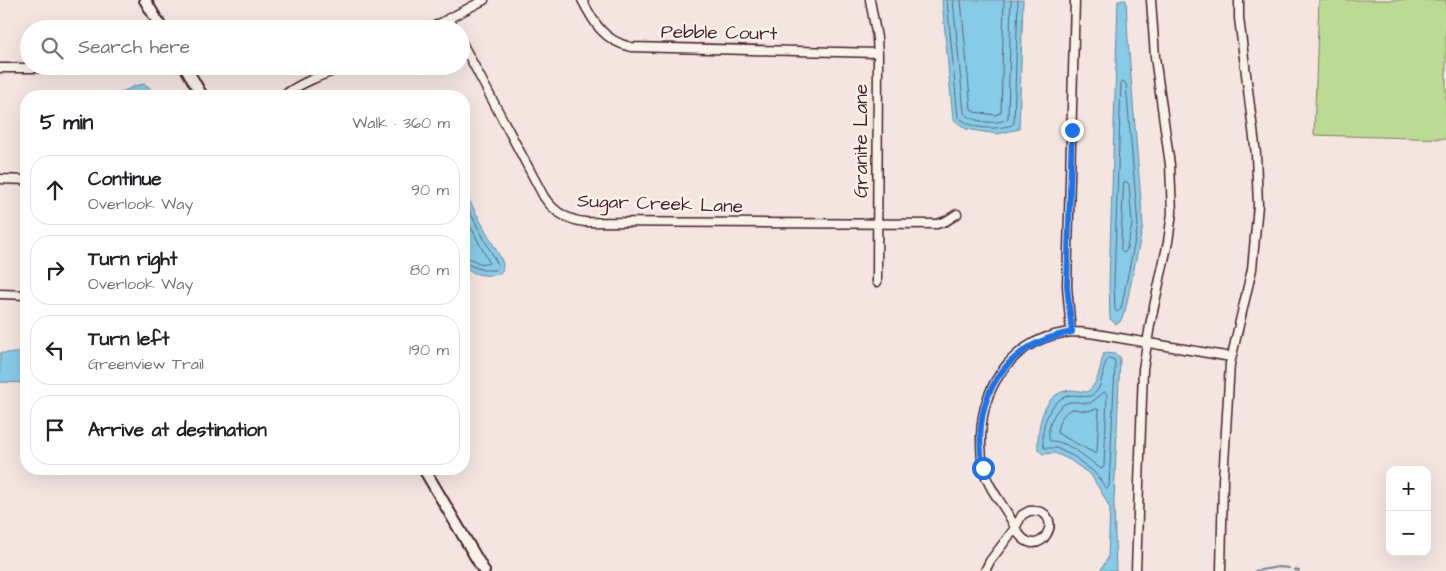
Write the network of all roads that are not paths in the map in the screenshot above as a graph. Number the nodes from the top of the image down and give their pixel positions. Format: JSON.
{"nodes":[{"id":1,"x":145,"y":0,"type":"edge"},
{"id":2,"x":484,"y":0,"type":"edge"},
{"id":3,"x":582,"y":0,"type":"edge"},
{"id":4,"x":870,"y":0,"type":"edge"},
{"id":5,"x":1075,"y":0,"type":"edge"},
{"id":6,"x":1150,"y":0,"type":"edge"},
{"id":7,"x":1239,"y":0,"type":"edge"},
{"id":8,"x":449,"y":18,"type":"joint"},
{"id":9,"x":157,"y":20,"type":"edge"},
{"id":10,"x":445,"y":20,"type":"edge"},
{"id":11,"x":878,"y":53,"type":"junction"},
{"id":12,"x":470,"y":58,"type":"edge"},
{"id":13,"x":0,"y":68,"type":"edge"},
{"id":14,"x":20,"y":68,"type":"edge"},
{"id":15,"x":189,"y":75,"type":"edge"},
{"id":16,"x":322,"y":75,"type":"edge"},
{"id":17,"x":198,"y":90,"type":"edge"},
{"id":18,"x":292,"y":90,"type":"edge"},
{"id":19,"x":0,"y":179,"type":"edge"},
{"id":20,"x":20,"y":180,"type":"edge"},
{"id":21,"x":957,"y":214,"type":"dead end"},
{"id":22,"x":877,"y":224,"type":"junction"},
{"id":23,"x":877,"y":282,"type":"dead end"},
{"id":24,"x":0,"y":294,"type":"edge"},
{"id":25,"x":20,"y":295,"type":"edge"},
{"id":26,"x":1072,"y":332,"type":"junction"},
{"id":27,"x":1147,"y":343,"type":"junction"},
{"id":28,"x":1231,"y":357,"type":"junction"},
{"id":29,"x":428,"y":475,"type":"edge"},
{"id":30,"x":1015,"y":528,"type":"junction"},
{"id":31,"x":484,"y":571,"type":"edge"},
{"id":32,"x":985,"y":571,"type":"edge"},
{"id":33,"x":1136,"y":571,"type":"edge"},
{"id":34,"x":1221,"y":571,"type":"edge"}],
"edges":[{"from":1,"to":9,"type":"street"},
{"from":2,"to":8,"type":"street"},
{"from":3,"to":11,"type":"street","name":"Pebble Court"},
{"from":4,"to":11,"type":"street","name":"Granite Lane"},
{"from":5,"to":26,"type":"street"},
{"from":6,"to":27,"type":"street"},
{"from":7,"to":28,"type":"street"},
{"from":8,"to":10,"type":"street"},
{"from":11,"to":22,"type":"street","name":"Granite Lane"},
{"from":12,"to":22,"type":"street","name":"Sugar Creek Lane"},
{"from":13,"to":14,"type":"street"},
{"from":15,"to":17,"type":"street"},
{"from":16,"to":18,"type":"street"},
{"from":19,"to":20,"type":"street"},
{"from":21,"to":22,"type":"street","name":"Sugar Creek Lane"},
{"from":22,"to":23,"type":"street","name":"Granite Lane"},
{"from":24,"to":25,"type":"street"},
{"from":26,"to":27,"type":"street"},
{"from":26,"to":30,"type":"street"},
{"from":27,"to":28,"type":"street"},
{"from":27,"to":33,"type":"street"},
{"from":28,"to":34,"type":"street"},
{"from":29,"to":31,"type":"street"},
{"from":30,"to":30,"type":"street"},
{"from":30,"to":32,"type":"street"}]}
